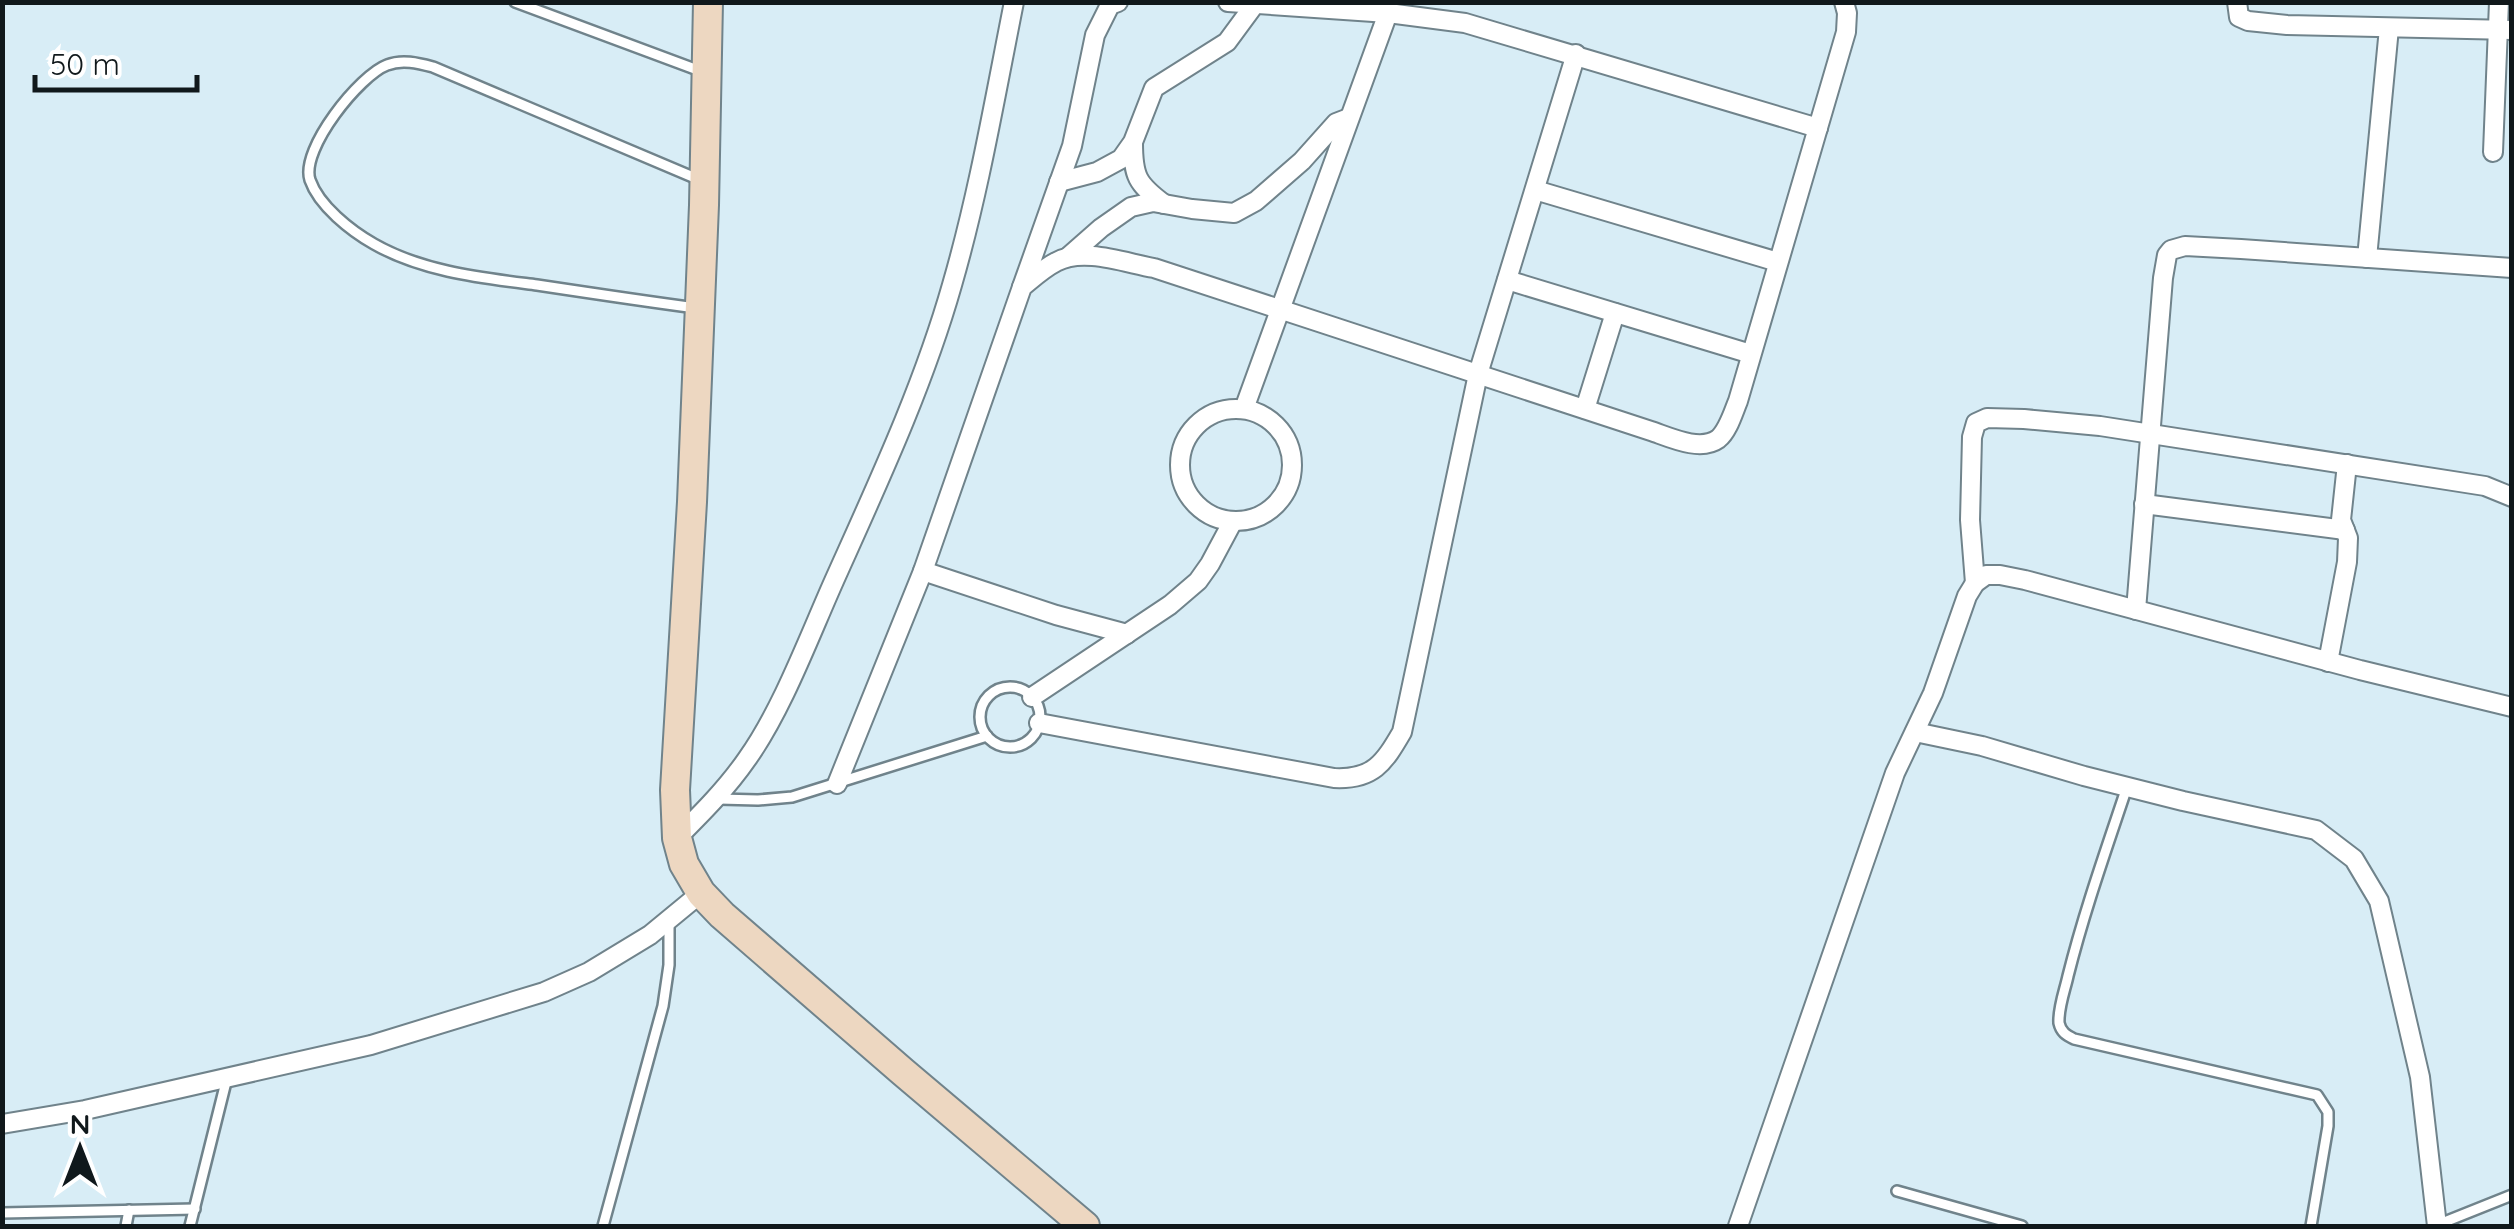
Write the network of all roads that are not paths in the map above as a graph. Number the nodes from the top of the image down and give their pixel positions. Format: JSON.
{"nodes":[{"id":1,"x":515,"y":2,"type":"edge"},
{"id":2,"x":708,"y":2,"type":"edge"},
{"id":3,"x":1014,"y":2,"type":"edge"},
{"id":4,"x":1118,"y":2,"type":"edge"},
{"id":5,"x":1228,"y":2,"type":"edge"},
{"id":6,"x":1844,"y":2,"type":"edge"},
{"id":7,"x":2237,"y":2,"type":"edge"},
{"id":8,"x":2499,"y":2,"type":"edge"},
{"id":9,"x":1255,"y":4,"type":"edge"},
{"id":10,"x":1388,"y":13,"type":"junction"},
{"id":11,"x":2390,"y":28,"type":"junction"},
{"id":12,"x":2504,"y":30,"type":"edge"},
{"id":13,"x":1576,"y":54,"type":"junction"},
{"id":14,"x":706,"y":73,"type":"junction"},
{"id":15,"x":1349,"y":118,"type":"junction"},
{"id":16,"x":1818,"y":128,"type":"junction"},
{"id":17,"x":1133,"y":142,"type":"junction"},
{"id":18,"x":2493,"y":152,"type":"dead end"},
{"id":19,"x":704,"y":181,"type":"junction"},
{"id":20,"x":1059,"y":182,"type":"junction"},
{"id":21,"x":1534,"y":190,"type":"junction"},
{"id":22,"x":1165,"y":204,"type":"junction"},
{"id":23,"x":1068,"y":257,"type":"junction"},
{"id":24,"x":2367,"y":258,"type":"junction"},
{"id":25,"x":1778,"y":262,"type":"junction"},
{"id":26,"x":2512,"y":268,"type":"edge"},
{"id":27,"x":1507,"y":280,"type":"junction"},
{"id":28,"x":1022,"y":286,"type":"junction"},
{"id":29,"x":699,"y":309,"type":"junction"},
{"id":30,"x":1278,"y":310,"type":"junction"},
{"id":31,"x":1615,"y":313,"type":"junction"},
{"id":32,"x":1752,"y":354,"type":"junction"},
{"id":33,"x":1478,"y":374,"type":"junction"},
{"id":34,"x":1244,"y":409,"type":"junction"},
{"id":35,"x":1585,"y":409,"type":"junction"},
{"id":36,"x":2150,"y":433,"type":"junction"},
{"id":37,"x":2347,"y":464,"type":"junction"},
{"id":38,"x":2512,"y":497,"type":"edge"},
{"id":39,"x":2144,"y":504,"type":"junction"},
{"id":40,"x":1233,"y":522,"type":"junction"},
{"id":41,"x":2344,"y":530,"type":"junction"},
{"id":42,"x":923,"y":570,"type":"junction"},
{"id":43,"x":1975,"y":582,"type":"junction"},
{"id":44,"x":2136,"y":610,"type":"junction"},
{"id":45,"x":1127,"y":634,"type":"junction"},
{"id":46,"x":2328,"y":662,"type":"junction"},
{"id":47,"x":1032,"y":697,"type":"junction"},
{"id":48,"x":2512,"y":708,"type":"edge"},
{"id":49,"x":1039,"y":723,"type":"junction"},
{"id":50,"x":1914,"y":732,"type":"junction"},
{"id":51,"x":986,"y":736,"type":"junction"},
{"id":52,"x":837,"y":784,"type":"junction"},
{"id":53,"x":2127,"y":787,"type":"junction"},
{"id":54,"x":716,"y":799,"type":"junction"},
{"id":55,"x":677,"y":838,"type":"junction"},
{"id":56,"x":701,"y":893,"type":"junction"},
{"id":57,"x":669,"y":920,"type":"junction"},
{"id":58,"x":227,"y":1078,"type":"junction"},
{"id":59,"x":2,"y":1124,"type":"edge"},
{"id":60,"x":1898,"y":1191,"type":"dead end"},
{"id":61,"x":2512,"y":1195,"type":"edge"},
{"id":62,"x":194,"y":1208,"type":"junction"},
{"id":63,"x":130,"y":1210,"type":"junction"},
{"id":64,"x":2,"y":1213,"type":"edge"},
{"id":65,"x":1078,"y":1224,"type":"edge"},
{"id":66,"x":126,"y":1226,"type":"edge"},
{"id":67,"x":190,"y":1226,"type":"edge"},
{"id":68,"x":603,"y":1226,"type":"edge"},
{"id":69,"x":1738,"y":1226,"type":"edge"},
{"id":70,"x":2022,"y":1226,"type":"edge"},
{"id":71,"x":2311,"y":1226,"type":"edge"},
{"id":72,"x":2437,"y":1226,"type":"edge"}],
"edges":[{"from":1,"to":14,"type":"lane"},
{"from":2,"to":14,"type":"street"},
{"from":3,"to":54,"type":"street"},
{"from":4,"to":20,"type":"street"},
{"from":5,"to":9,"type":"street"},
{"from":6,"to":16,"type":"street"},
{"from":7,"to":11,"type":"street"},
{"from":8,"to":12,"type":"street"},
{"from":9,"to":10,"type":"street"},
{"from":9,"to":17,"type":"street"},
{"from":10,"to":13,"type":"street"},
{"from":10,"to":15,"type":"street"},
{"from":11,"to":12,"type":"street"},
{"from":11,"to":24,"type":"street"},
{"from":12,"to":18,"type":"street"},
{"from":13,"to":16,"type":"street"},
{"from":13,"to":21,"type":"street"},
{"from":14,"to":19,"type":"street"},
{"from":15,"to":22,"type":"street"},
{"from":15,"to":30,"type":"street"},
{"from":16,"to":25,"type":"street"},
{"from":17,"to":20,"type":"street"},
{"from":17,"to":22,"type":"street"},
{"from":19,"to":29,"type":"street"},
{"from":19,"to":29,"type":"lane"},
{"from":20,"to":28,"type":"street"},
{"from":21,"to":25,"type":"street"},
{"from":21,"to":27,"type":"street"},
{"from":22,"to":23,"type":"street"},
{"from":23,"to":28,"type":"street"},
{"from":23,"to":30,"type":"street"},
{"from":24,"to":26,"type":"street"},
{"from":24,"to":36,"type":"street"},
{"from":25,"to":32,"type":"street"},
{"from":27,"to":31,"type":"street"},
{"from":27,"to":33,"type":"street"},
{"from":28,"to":42,"type":"street"},
{"from":29,"to":55,"type":"street"},
{"from":30,"to":33,"type":"street"},
{"from":30,"to":34,"type":"street"},
{"from":31,"to":32,"type":"street"},
{"from":31,"to":35,"type":"street"},
{"from":32,"to":35,"type":"street"},
{"from":33,"to":35,"type":"street"},
{"from":33,"to":49,"type":"street"},
{"from":34,"to":40,"type":"street"},
{"from":34,"to":40,"type":"street"},
{"from":36,"to":37,"type":"street"},
{"from":36,"to":39,"type":"street"},
{"from":36,"to":43,"type":"street"},
{"from":37,"to":38,"type":"street"},
{"from":37,"to":41,"type":"street"},
{"from":39,"to":41,"type":"street"},
{"from":39,"to":44,"type":"street"},
{"from":40,"to":45,"type":"street"},
{"from":41,"to":46,"type":"street"},
{"from":42,"to":45,"type":"street"},
{"from":42,"to":52,"type":"street"},
{"from":43,"to":44,"type":"street"},
{"from":43,"to":50,"type":"street"},
{"from":44,"to":46,"type":"street"},
{"from":45,"to":47,"type":"street"},
{"from":46,"to":48,"type":"street"},
{"from":47,"to":49,"type":"lane"},
{"from":47,"to":51,"type":"lane"},
{"from":49,"to":51,"type":"lane"},
{"from":50,"to":53,"type":"street"},
{"from":50,"to":69,"type":"street"},
{"from":51,"to":52,"type":"lane"},
{"from":52,"to":54,"type":"lane"},
{"from":53,"to":71,"type":"lane"},
{"from":53,"to":72,"type":"street"},
{"from":54,"to":55,"type":"street"},
{"from":55,"to":56,"type":"street"},
{"from":56,"to":57,"type":"street"},
{"from":56,"to":65,"type":"street"},
{"from":57,"to":58,"type":"street"},
{"from":57,"to":68,"type":"lane"},
{"from":58,"to":59,"type":"street"},
{"from":58,"to":62,"type":"lane"},
{"from":60,"to":70,"type":"lane"},
{"from":61,"to":72,"type":"lane"},
{"from":62,"to":63,"type":"lane"},
{"from":62,"to":67,"type":"lane"},
{"from":63,"to":64,"type":"lane"},
{"from":63,"to":66,"type":"lane"}]}
